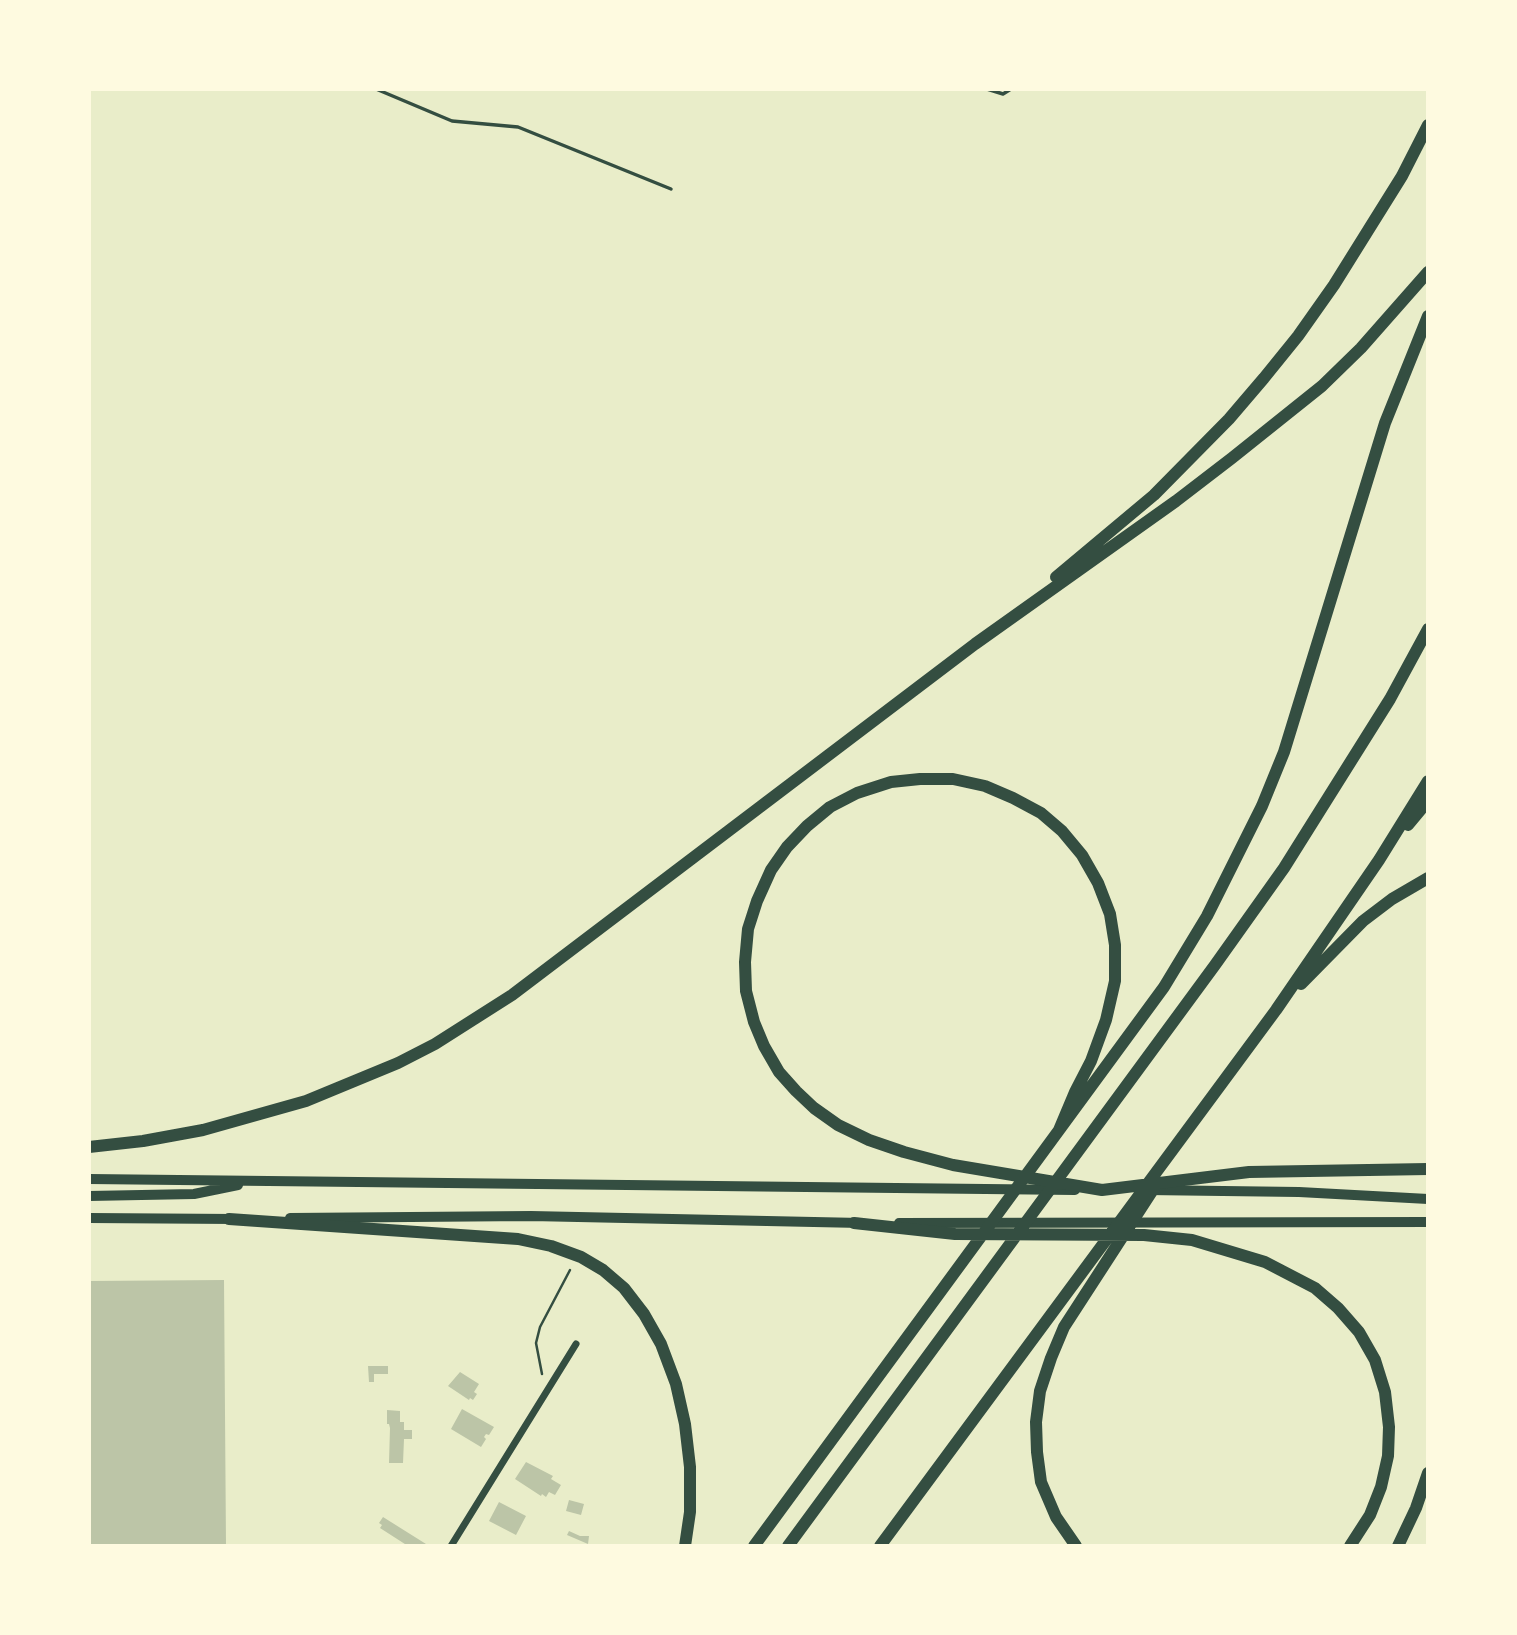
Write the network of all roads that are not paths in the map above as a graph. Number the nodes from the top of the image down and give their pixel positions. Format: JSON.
{"nodes":[{"id":1,"x":376,"y":89,"type":"edge"},
{"id":2,"x":987,"y":89,"type":"edge"},
{"id":3,"x":1011,"y":89,"type":"edge"},
{"id":4,"x":1428,"y":125,"type":"edge"},
{"id":5,"x":671,"y":189,"type":"dead end"},
{"id":6,"x":1428,"y":272,"type":"edge"},
{"id":7,"x":1428,"y":317,"type":"edge"},
{"id":8,"x":1428,"y":629,"type":"edge"},
{"id":9,"x":975,"y":644,"type":"junction"},
{"id":10,"x":1428,"y":781,"type":"edge"},
{"id":11,"x":1428,"y":801,"type":"edge"},
{"id":12,"x":1379,"y":860,"type":"junction"},
{"id":13,"x":1428,"y":878,"type":"edge"},
{"id":14,"x":1276,"y":1010,"type":"junction"},
{"id":15,"x":1193,"y":1124,"type":"junction"},
{"id":16,"x":1059,"y":1129,"type":"junction"},
{"id":17,"x":89,"y":1147,"type":"edge"},
{"id":18,"x":1428,"y":1169,"type":"edge"},
{"id":19,"x":89,"y":1179,"type":"edge"},
{"id":20,"x":254,"y":1181,"type":"junction"},
{"id":21,"x":1102,"y":1190,"type":"junction"},
{"id":22,"x":89,"y":1196,"type":"edge"},
{"id":23,"x":1428,"y":1199,"type":"edge"},
{"id":24,"x":89,"y":1218,"type":"edge"},
{"id":25,"x":229,"y":1219,"type":"junction"},
{"id":26,"x":1428,"y":1222,"type":"edge"},
{"id":27,"x":854,"y":1223,"type":"junction"},
{"id":28,"x":576,"y":1344,"type":"dead end"},
{"id":29,"x":1428,"y":1473,"type":"edge"},
{"id":30,"x":451,"y":1546,"type":"edge"},
{"id":31,"x":685,"y":1546,"type":"edge"},
{"id":32,"x":754,"y":1546,"type":"edge"},
{"id":33,"x":788,"y":1546,"type":"edge"},
{"id":34,"x":880,"y":1546,"type":"edge"},
{"id":35,"x":1076,"y":1546,"type":"edge"},
{"id":36,"x":1350,"y":1546,"type":"edge"},
{"id":37,"x":1398,"y":1546,"type":"edge"}],
"edges":[{"from":1,"to":5,"type":"lane"},
{"from":2,"to":3,"type":"lane"},
{"from":4,"to":9,"type":"highway"},
{"from":6,"to":9,"type":"highway"},
{"from":7,"to":16,"type":"highway"},
{"from":8,"to":33,"type":"highway"},
{"from":9,"to":17,"type":"highway"},
{"from":10,"to":12,"type":"highway"},
{"from":11,"to":12,"type":"highway"},
{"from":12,"to":14,"type":"highway"},
{"from":13,"to":14,"type":"highway"},
{"from":14,"to":15,"type":"highway"},
{"from":15,"to":34,"type":"highway"},
{"from":15,"to":35,"type":"highway"},
{"from":16,"to":21,"type":"highway"},
{"from":16,"to":32,"type":"highway"},
{"from":18,"to":21,"type":"highway"},
{"from":19,"to":20,"type":"main road"},
{"from":20,"to":21,"type":"main road"},
{"from":20,"to":22,"type":"main road"},
{"from":21,"to":23,"type":"main road"},
{"from":24,"to":25,"type":"main road"},
{"from":25,"to":27,"type":"main road"},
{"from":25,"to":31,"type":"highway"},
{"from":26,"to":27,"type":"main road"},
{"from":27,"to":36,"type":"highway"},
{"from":28,"to":30,"type":"street"},
{"from":29,"to":37,"type":"highway"}]}
